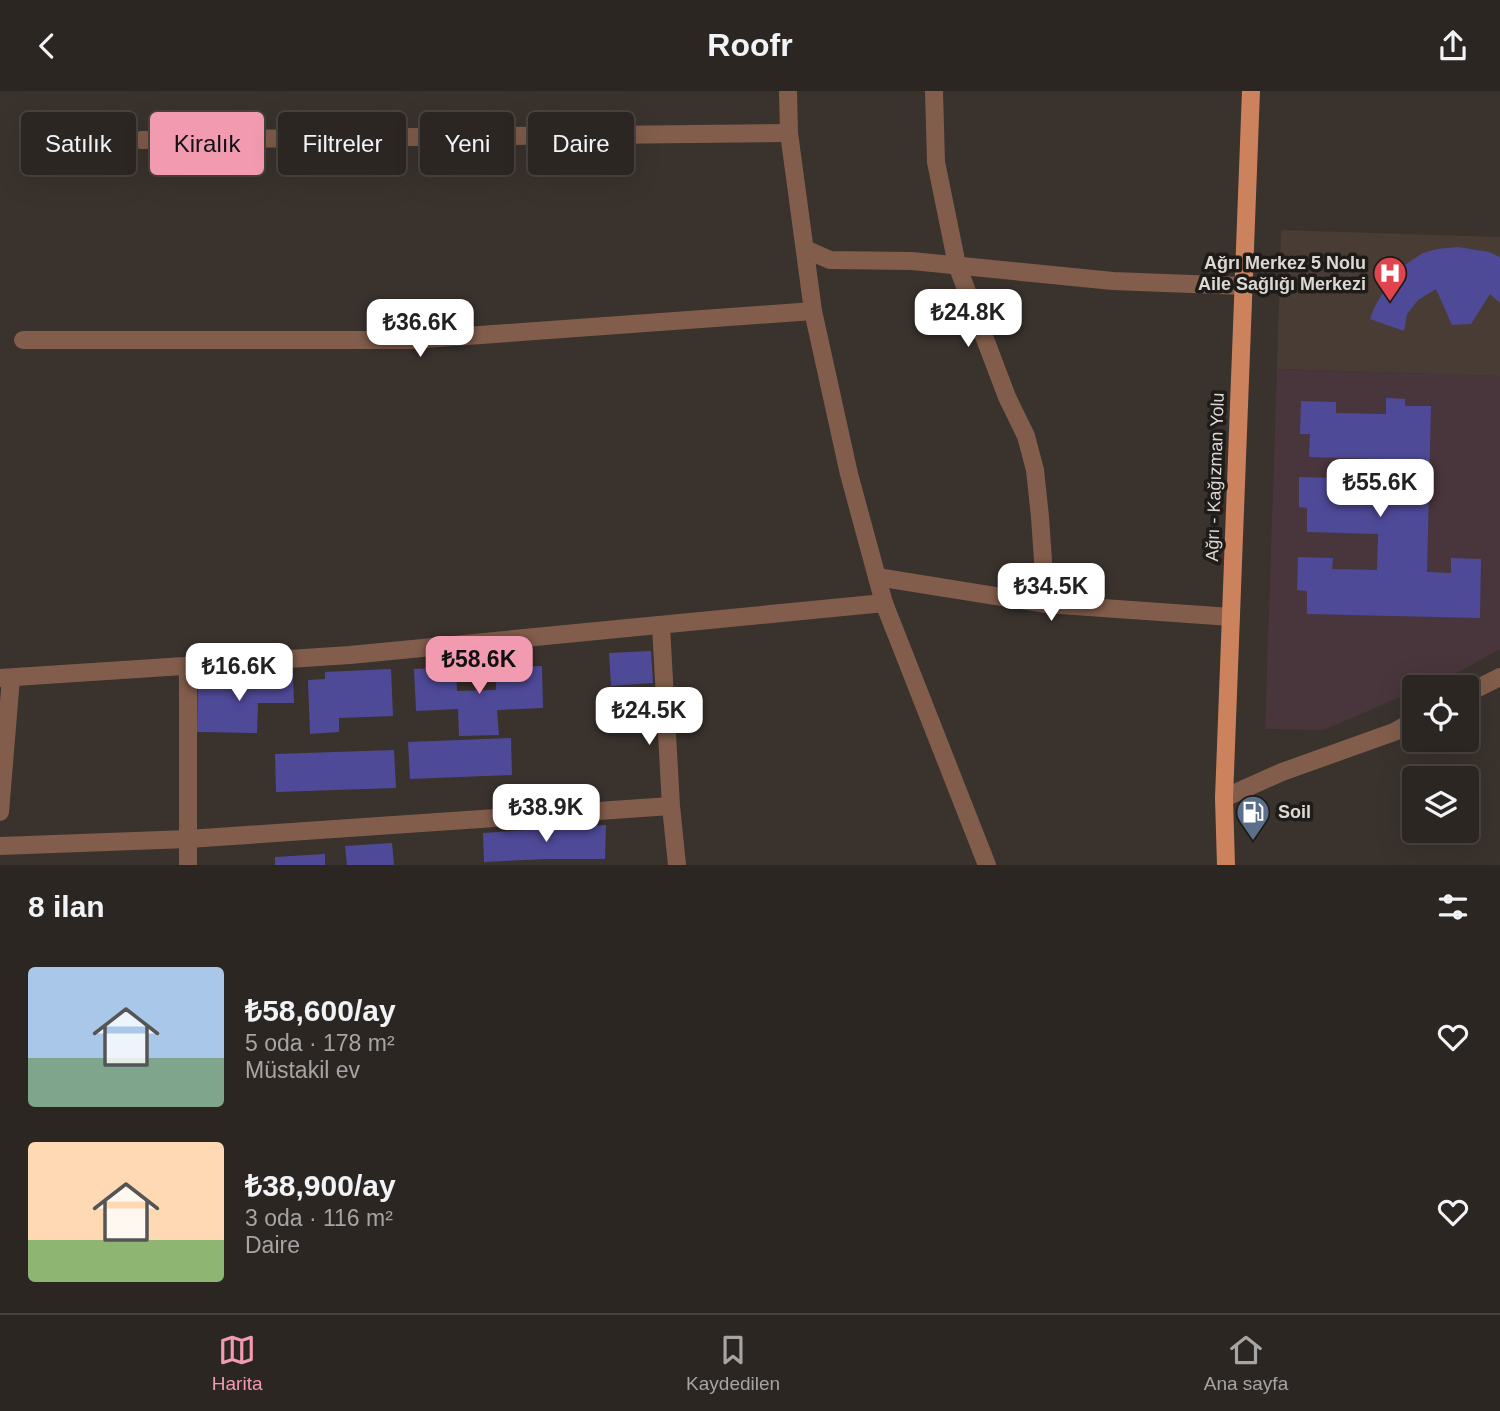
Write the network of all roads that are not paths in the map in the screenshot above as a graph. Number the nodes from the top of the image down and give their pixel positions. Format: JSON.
{"nodes":[{"id":1,"x":788,"y":91,"type":"edge"},
{"id":2,"x":934,"y":91,"type":"edge"},
{"id":3,"x":1251,"y":91,"type":"edge"},
{"id":4,"x":789,"y":133,"type":"junction"},
{"id":5,"x":141,"y":140,"type":"dead end"},
{"id":6,"x":805,"y":249,"type":"junction"},
{"id":7,"x":957,"y":265,"type":"junction"},
{"id":8,"x":1243,"y":286,"type":"junction"},
{"id":9,"x":813,"y":311,"type":"junction"},
{"id":10,"x":23,"y":340,"type":"dead end"},
{"id":11,"x":877,"y":577,"type":"junction"},
{"id":12,"x":884,"y":603,"type":"junction"},
{"id":13,"x":1046,"y":604,"type":"junction"},
{"id":14,"x":1231,"y":617,"type":"junction"},
{"id":15,"x":661,"y":626,"type":"junction"},
{"id":16,"x":188,"y":666,"type":"junction"},
{"id":17,"x":1500,"y":677,"type":"edge"},
{"id":18,"x":6,"y":678,"type":"edge"},
{"id":19,"x":1479,"y":688,"type":"edge"},
{"id":20,"x":1402,"y":728,"type":"edge"},
{"id":21,"x":1223,"y":798,"type":"junction"},
{"id":22,"x":671,"y":806,"type":"junction"},
{"id":23,"x":0,"y":812,"type":"edge"},
{"id":24,"x":188,"y":839,"type":"junction"},
{"id":25,"x":0,"y":846,"type":"edge"},
{"id":26,"x":188,"y":865,"type":"edge"},
{"id":27,"x":677,"y":865,"type":"edge"},
{"id":28,"x":987,"y":865,"type":"edge"},
{"id":29,"x":1226,"y":865,"type":"edge"}],
"edges":[{"from":1,"to":4,"type":"street"},
{"from":2,"to":7,"type":"street"},
{"from":3,"to":8,"type":"main road","name":"Ağrı - Kağızman Yolu"},
{"from":4,"to":5,"type":"street"},
{"from":4,"to":6,"type":"street"},
{"from":6,"to":7,"type":"street"},
{"from":6,"to":9,"type":"street"},
{"from":7,"to":8,"type":"street"},
{"from":7,"to":13,"type":"street"},
{"from":8,"to":14,"type":"main road","name":"Ağrı - Kağızman Yolu"},
{"from":9,"to":10,"type":"street"},
{"from":9,"to":11,"type":"street"},
{"from":11,"to":12,"type":"street"},
{"from":11,"to":13,"type":"street"},
{"from":12,"to":15,"type":"street"},
{"from":12,"to":28,"type":"street"},
{"from":13,"to":14,"type":"street"},
{"from":14,"to":21,"type":"main road","name":"Ağrı - Kağızman Yolu"},
{"from":15,"to":16,"type":"street"},
{"from":15,"to":22,"type":"street"},
{"from":16,"to":18,"type":"street"},
{"from":16,"to":24,"type":"street"},
{"from":17,"to":19,"type":"street"},
{"from":18,"to":23,"type":"street"},
{"from":20,"to":21,"type":"street"},
{"from":21,"to":29,"type":"main road","name":"Ağrı - Kağızman Yolu"},
{"from":22,"to":24,"type":"street"},
{"from":22,"to":27,"type":"street"},
{"from":24,"to":25,"type":"street"},
{"from":24,"to":26,"type":"street"}]}
